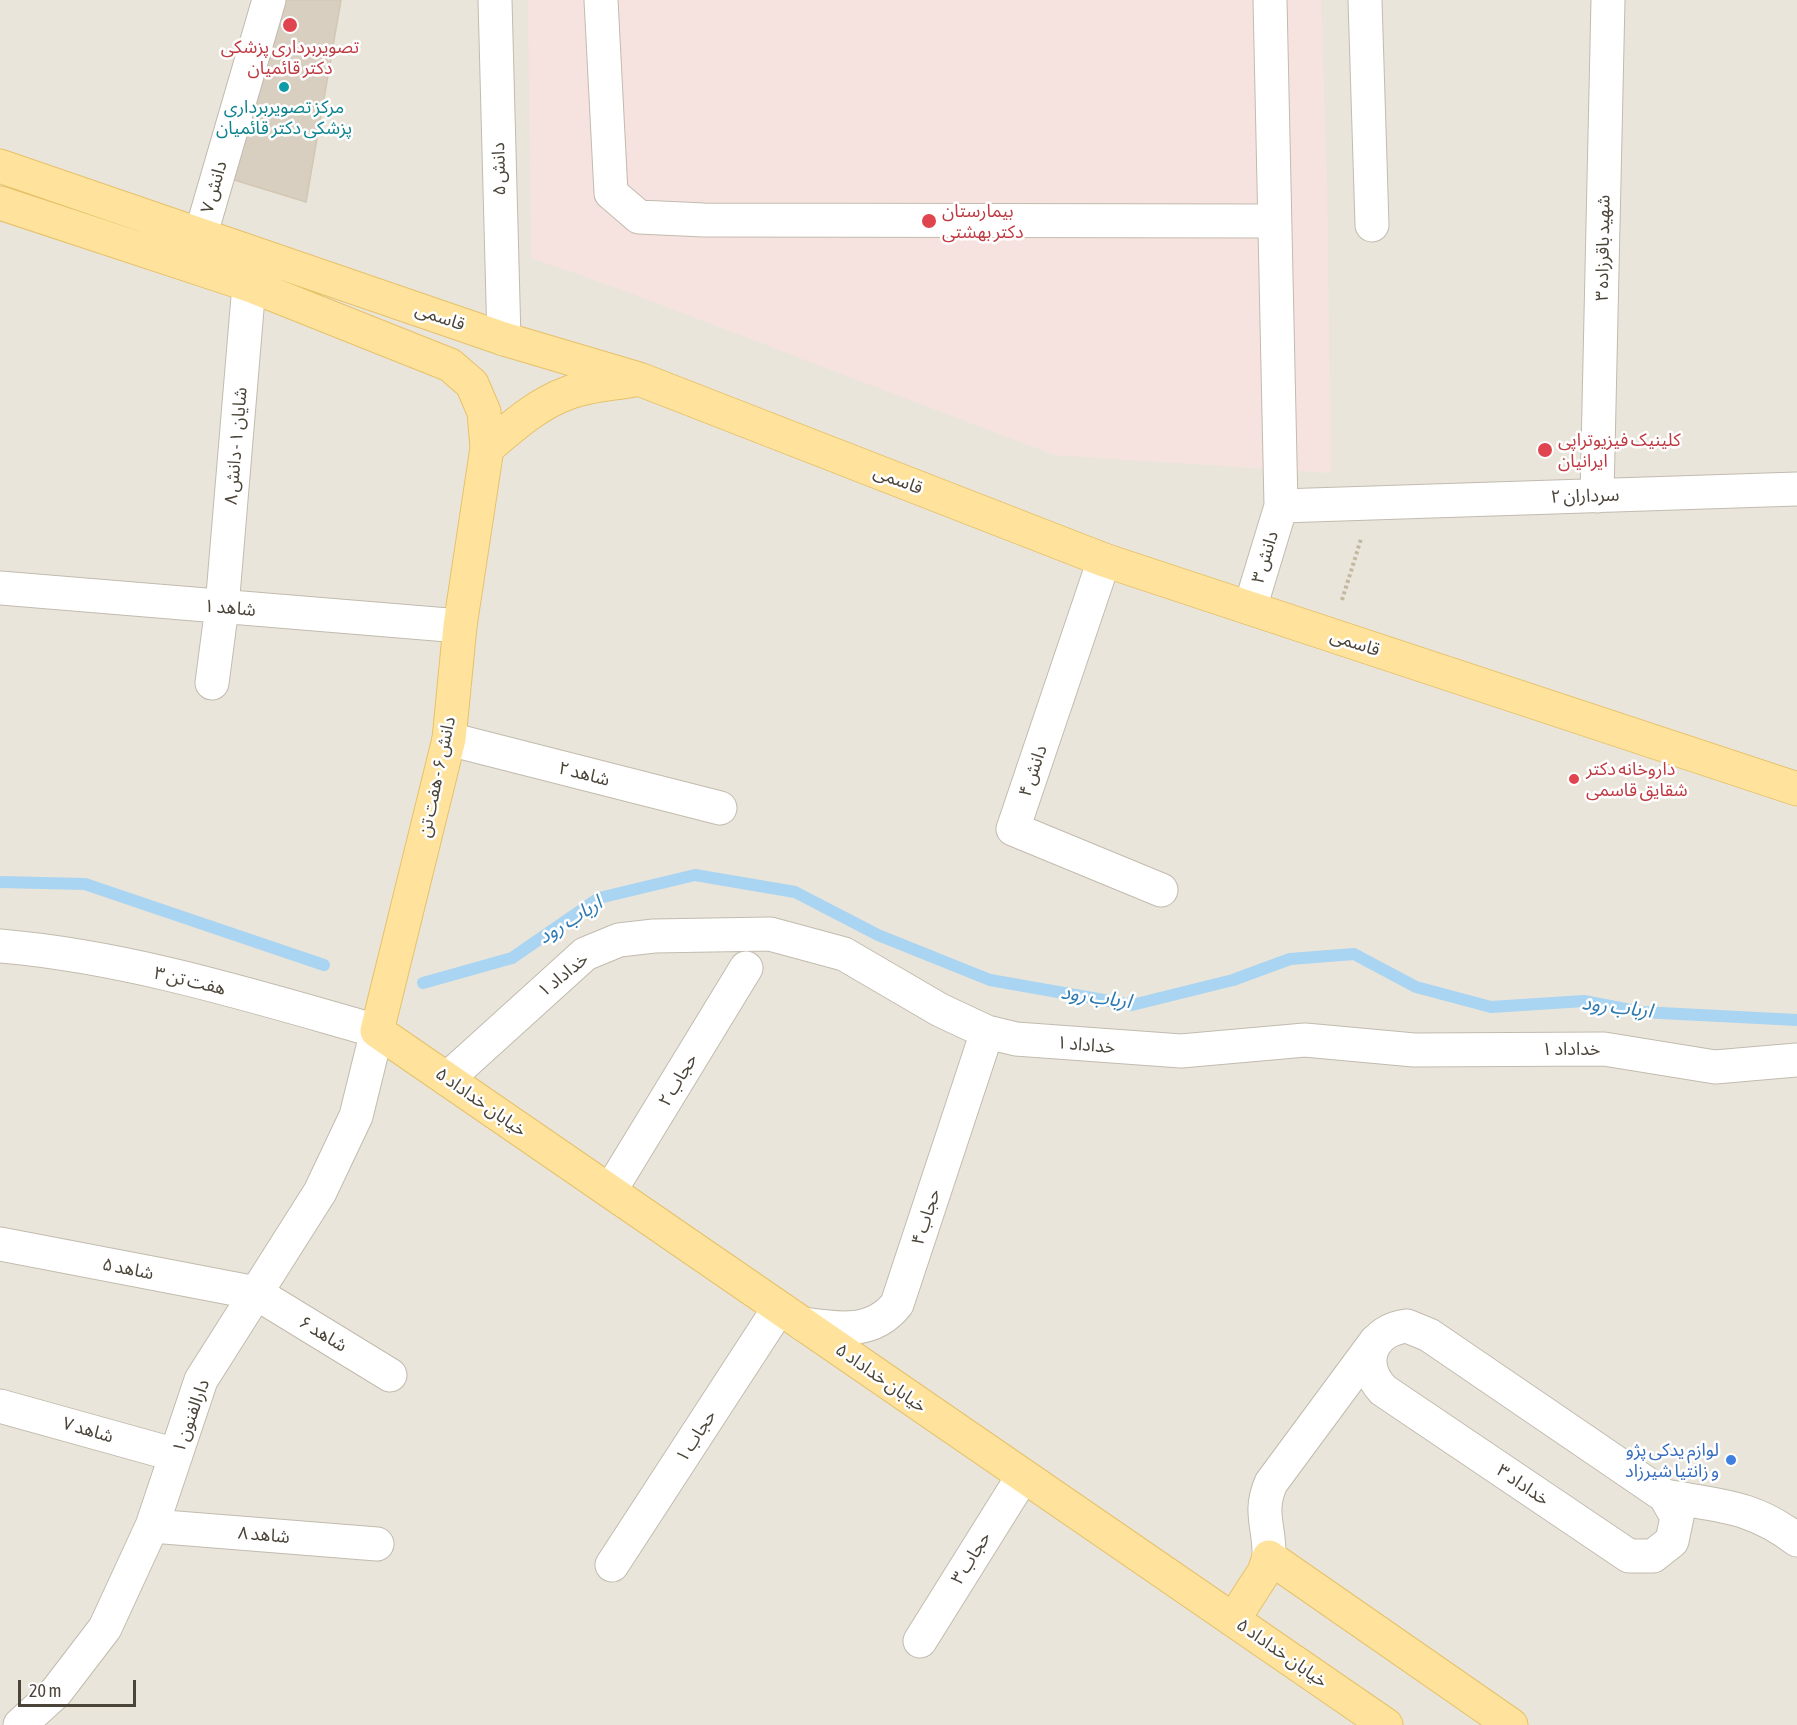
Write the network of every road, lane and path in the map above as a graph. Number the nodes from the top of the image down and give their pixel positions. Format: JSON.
{"nodes":[{"id":1,"x":269,"y":0,"type":"edge"},
{"id":2,"x":495,"y":0,"type":"edge"},
{"id":3,"x":601,"y":0,"type":"edge"},
{"id":4,"x":1270,"y":0,"type":"edge"},
{"id":5,"x":1365,"y":0,"type":"edge"},
{"id":6,"x":1608,"y":0,"type":"edge"},
{"id":7,"x":0,"y":166,"type":"edge"},
{"id":8,"x":0,"y":203,"type":"edge"},
{"id":9,"x":1274,"y":221,"type":"junction"},
{"id":10,"x":1372,"y":225,"type":"dead end"},
{"id":11,"x":200,"y":237,"type":"junction"},
{"id":12,"x":249,"y":285,"type":"junction"},
{"id":13,"x":504,"y":339,"type":"junction"},
{"id":14,"x":639,"y":379,"type":"junction"},
{"id":15,"x":486,"y":448,"type":"junction"},
{"id":16,"x":1797,"y":489,"type":"edge"},
{"id":17,"x":1597,"y":496,"type":"junction"},
{"id":18,"x":1372,"y":503,"type":"junction"},
{"id":19,"x":1281,"y":506,"type":"junction"},
{"id":20,"x":1104,"y":560,"type":"junction"},
{"id":21,"x":0,"y":588,"type":"edge"},
{"id":22,"x":222,"y":607,"type":"junction"},
{"id":23,"x":1250,"y":608,"type":"junction"},
{"id":24,"x":460,"y":626,"type":"junction"},
{"id":25,"x":1331,"y":635,"type":"junction"},
{"id":26,"x":212,"y":683,"type":"dead end"},
{"id":27,"x":449,"y":739,"type":"junction"},
{"id":28,"x":1797,"y":789,"type":"edge"},
{"id":29,"x":720,"y":808,"type":"dead end"},
{"id":30,"x":1161,"y":890,"type":"dead end"},
{"id":31,"x":0,"y":946,"type":"edge"},
{"id":32,"x":746,"y":968,"type":"dead end"},
{"id":33,"x":377,"y":1031,"type":"junction"},
{"id":34,"x":987,"y":1032,"type":"junction"},
{"id":35,"x":1797,"y":1060,"type":"edge"},
{"id":36,"x":447,"y":1079,"type":"junction"},
{"id":37,"x":610,"y":1191,"type":"junction"},
{"id":38,"x":0,"y":1244,"type":"edge"},
{"id":39,"x":256,"y":1293,"type":"junction"},
{"id":40,"x":791,"y":1316,"type":"junction"},
{"id":41,"x":1377,"y":1340,"type":"junction"},
{"id":42,"x":390,"y":1375,"type":"dead end"},
{"id":43,"x":0,"y":1406,"type":"edge"},
{"id":44,"x":176,"y":1455,"type":"junction"},
{"id":45,"x":1023,"y":1476,"type":"junction"},
{"id":46,"x":1665,"y":1496,"type":"junction"},
{"id":47,"x":152,"y":1526,"type":"junction"},
{"id":48,"x":1797,"y":1540,"type":"edge"},
{"id":49,"x":377,"y":1544,"type":"dead end"},
{"id":50,"x":1269,"y":1557,"type":"junction"},
{"id":51,"x":612,"y":1564,"type":"dead end"},
{"id":52,"x":1233,"y":1620,"type":"junction"},
{"id":53,"x":920,"y":1641,"type":"dead end"},
{"id":54,"x":20,"y":1725,"type":"edge"},
{"id":55,"x":1386,"y":1725,"type":"edge"},
{"id":56,"x":1511,"y":1725,"type":"edge"}],
"edges":[{"from":1,"to":11,"type":"street","name":"دانش ۷"},
{"from":2,"to":13,"type":"street","name":"دانش ۵"},
{"from":3,"to":9,"type":"street"},
{"from":4,"to":9,"type":"street","name":"دانش ۳"},
{"from":5,"to":10,"type":"street"},
{"from":6,"to":17,"type":"street","name":"شهید باقرزاده ۳"},
{"from":7,"to":11,"type":"main road","name":"قاسمی"},
{"from":8,"to":12,"type":"main road"},
{"from":9,"to":19,"type":"street","name":"دانش ۳"},
{"from":11,"to":13,"type":"main road","name":"قاسمی"},
{"from":12,"to":15,"type":"main road","name":"دانش ۶ - هفت تن"},
{"from":12,"to":22,"type":"street","name":"شایان ۱ - دانش ۸"},
{"from":13,"to":14,"type":"main road","name":"قاسمی"},
{"from":14,"to":15,"type":"main road"},
{"from":14,"to":20,"type":"main road","name":"قاسمی"},
{"from":15,"to":24,"type":"main road","name":"دانش ۶ - هفت تن"},
{"from":16,"to":17,"type":"street","name":"سرداران ۲"},
{"from":17,"to":18,"type":"street","name":"سرداران ۲"},
{"from":18,"to":19,"type":"street","name":"سرداران ۲"},
{"from":18,"to":25,"type":"path"},
{"from":19,"to":23,"type":"street","name":"دانش ۳"},
{"from":20,"to":23,"type":"main road","name":"قاسمی"},
{"from":20,"to":30,"type":"street","name":"دانش ۴"},
{"from":21,"to":22,"type":"street","name":"شاهد ۱"},
{"from":22,"to":24,"type":"street","name":"شاهد ۱"},
{"from":22,"to":26,"type":"street","name":"شایان ۱ - دانش ۸"},
{"from":23,"to":25,"type":"main road","name":"قاسمی"},
{"from":24,"to":27,"type":"main road","name":"دانش ۶ - هفت تن"},
{"from":25,"to":28,"type":"main road","name":"قاسمی"},
{"from":27,"to":29,"type":"street","name":"شاهد ۲"},
{"from":27,"to":33,"type":"main road","name":"دانش ۶ - هفت تن"},
{"from":31,"to":33,"type":"street","name":"هفت تن ۳"},
{"from":32,"to":37,"type":"street","name":"حجاب ۲"},
{"from":33,"to":36,"type":"main road","name":"خیابان خداداد ۵"},
{"from":33,"to":39,"type":"street","name":"دارالفنون ۱"},
{"from":34,"to":35,"type":"street","name":"خداداد ۱"},
{"from":34,"to":36,"type":"street","name":"خداداد ۱"},
{"from":34,"to":40,"type":"street","name":"حجاب ۴"},
{"from":36,"to":37,"type":"main road","name":"خیابان خداداد ۵"},
{"from":37,"to":40,"type":"main road","name":"خیابان خداداد ۵"},
{"from":38,"to":39,"type":"street","name":"شاهد ۵"},
{"from":39,"to":42,"type":"street","name":"شاهد ۶"},
{"from":39,"to":44,"type":"street","name":"دارالفنون ۱"},
{"from":40,"to":45,"type":"main road","name":"خیابان خداداد ۵"},
{"from":40,"to":51,"type":"street","name":"حجاب ۱"},
{"from":41,"to":46,"type":"street"},
{"from":41,"to":46,"type":"street","name":"خداداد ۳"},
{"from":41,"to":50,"type":"street"},
{"from":43,"to":44,"type":"street","name":"شاهد ۷"},
{"from":44,"to":47,"type":"street","name":"دارالفنون ۱"},
{"from":45,"to":52,"type":"main road","name":"خیابان خداداد ۵"},
{"from":45,"to":53,"type":"street","name":"حجاب ۳"},
{"from":46,"to":48,"type":"street"},
{"from":47,"to":49,"type":"street","name":"شاهد ۸"},
{"from":47,"to":54,"type":"street","name":"دارالفنون ۱"},
{"from":50,"to":52,"type":"main road"},
{"from":50,"to":56,"type":"main road"},
{"from":52,"to":55,"type":"main road","name":"خیابان خداداد ۵"}]}
